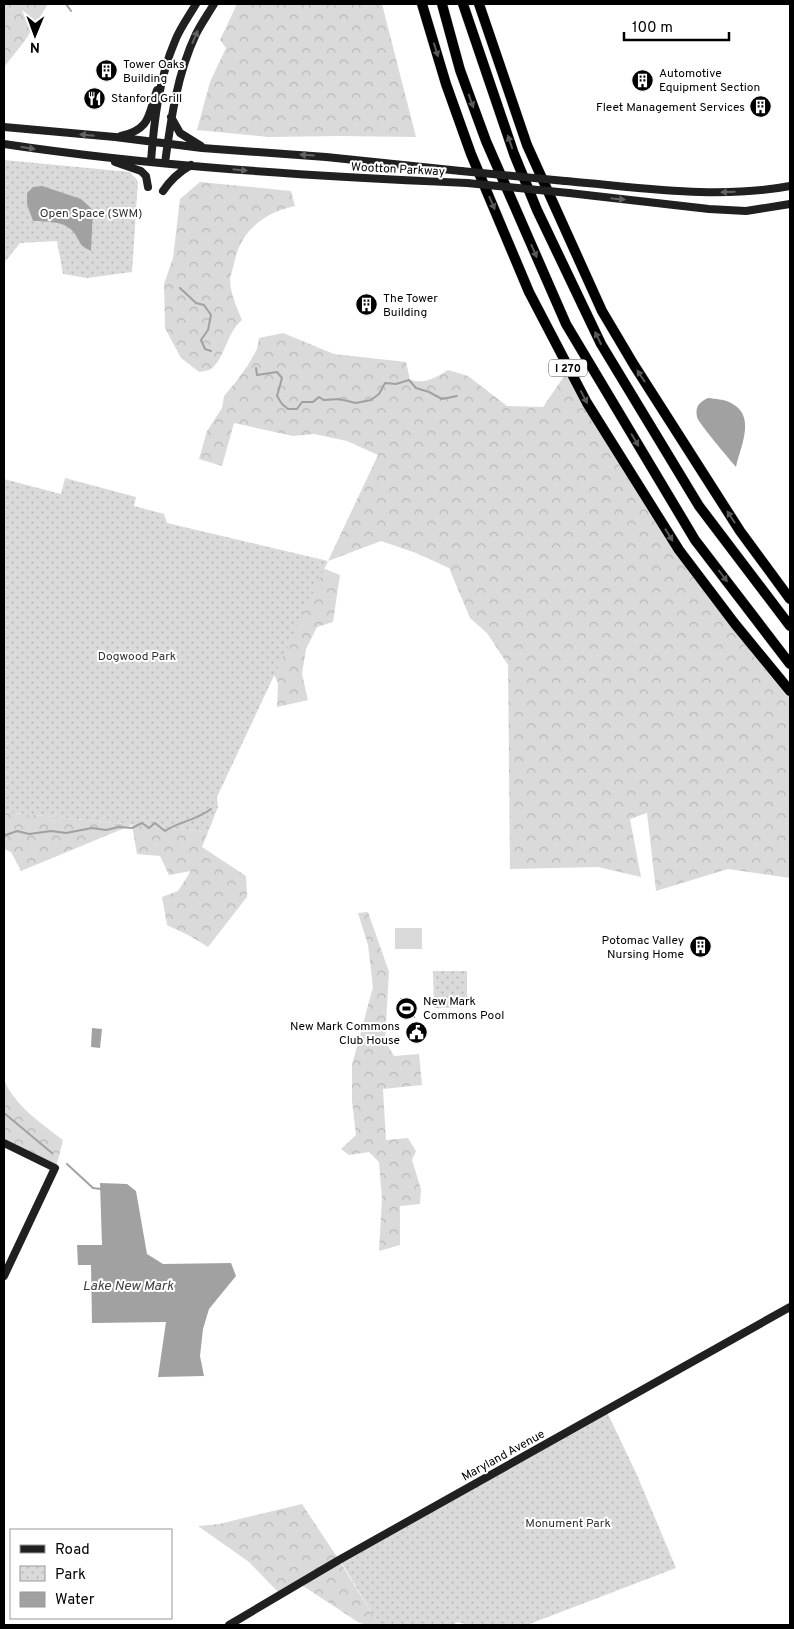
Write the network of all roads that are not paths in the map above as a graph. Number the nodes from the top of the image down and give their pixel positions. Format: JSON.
{"nodes":[{"id":1,"x":196,"y":4,"type":"edge"},
{"id":2,"x":214,"y":4,"type":"edge"},
{"id":3,"x":422,"y":4,"type":"edge"},
{"id":4,"x":442,"y":4,"type":"edge"},
{"id":5,"x":464,"y":4,"type":"edge"},
{"id":6,"x":478,"y":4,"type":"edge"},
{"id":7,"x":167,"y":65,"type":"junction"},
{"id":8,"x":171,"y":117,"type":"junction"},
{"id":9,"x":4,"y":127,"type":"edge"},
{"id":10,"x":115,"y":137,"type":"junction"},
{"id":11,"x":153,"y":142,"type":"junction"},
{"id":12,"x":4,"y":144,"type":"edge"},
{"id":13,"x":167,"y":144,"type":"junction"},
{"id":14,"x":202,"y":148,"type":"junction"},
{"id":15,"x":104,"y":158,"type":"junction"},
{"id":16,"x":151,"y":162,"type":"junction"},
{"id":17,"x":165,"y":162,"type":"junction"},
{"id":18,"x":191,"y":165,"type":"junction"},
{"id":19,"x":790,"y":186,"type":"edge"},
{"id":20,"x":148,"y":187,"type":"dead end"},
{"id":21,"x":163,"y":191,"type":"dead end"},
{"id":22,"x":790,"y":204,"type":"edge"},
{"id":23,"x":790,"y":599,"type":"edge"},
{"id":24,"x":790,"y":626,"type":"edge"},
{"id":25,"x":790,"y":664,"type":"edge"},
{"id":26,"x":790,"y":691,"type":"edge"},
{"id":27,"x":4,"y":1143,"type":"edge"},
{"id":28,"x":4,"y":1276,"type":"edge"},
{"id":29,"x":790,"y":1307,"type":"edge"},
{"id":30,"x":229,"y":1625,"type":"edge"}],
"edges":[{"from":1,"to":7,"type":"main road"},
{"from":8,"to":2,"type":"main road","one_way":true},
{"from":3,"to":26,"type":"highway","number":"I 270","one_way":true},
{"from":4,"to":25,"type":"highway","number":"I 270","one_way":true},
{"from":24,"to":5,"type":"highway","one_way":true},
{"from":23,"to":6,"type":"highway","one_way":true},
{"from":7,"to":10,"type":"main road"},
{"from":7,"to":11,"type":"main road"},
{"from":8,"to":13,"type":"main road"},
{"from":8,"to":14,"type":"main road"},
{"from":10,"to":9,"type":"main road","name":"Wootton Parkway","one_way":true},
{"from":10,"to":11,"type":"main road","name":"Wootton Parkway"},
{"from":11,"to":13,"type":"main road","name":"Wootton Parkway"},
{"from":11,"to":16,"type":"main road"},
{"from":12,"to":15,"type":"main road","name":"Wootton Parkway","one_way":true},
{"from":13,"to":14,"type":"main road","name":"Wootton Parkway"},
{"from":13,"to":17,"type":"main road"},
{"from":19,"to":14,"type":"main road","name":"Wootton Parkway","one_way":true,"bridge":true},
{"from":15,"to":16,"type":"main road","name":"Wootton Parkway"},
{"from":15,"to":20,"type":"main road"},
{"from":16,"to":17,"type":"main road","name":"Wootton Parkway"},
{"from":17,"to":18,"type":"main road","name":"Wootton Parkway"},
{"from":18,"to":21,"type":"main road"},
{"from":18,"to":22,"type":"main road","name":"Wootton Parkway","one_way":true,"bridge":true},
{"from":27,"to":28,"type":"main road"},
{"from":29,"to":30,"type":"main road","name":"Maryland Avenue"}]}
